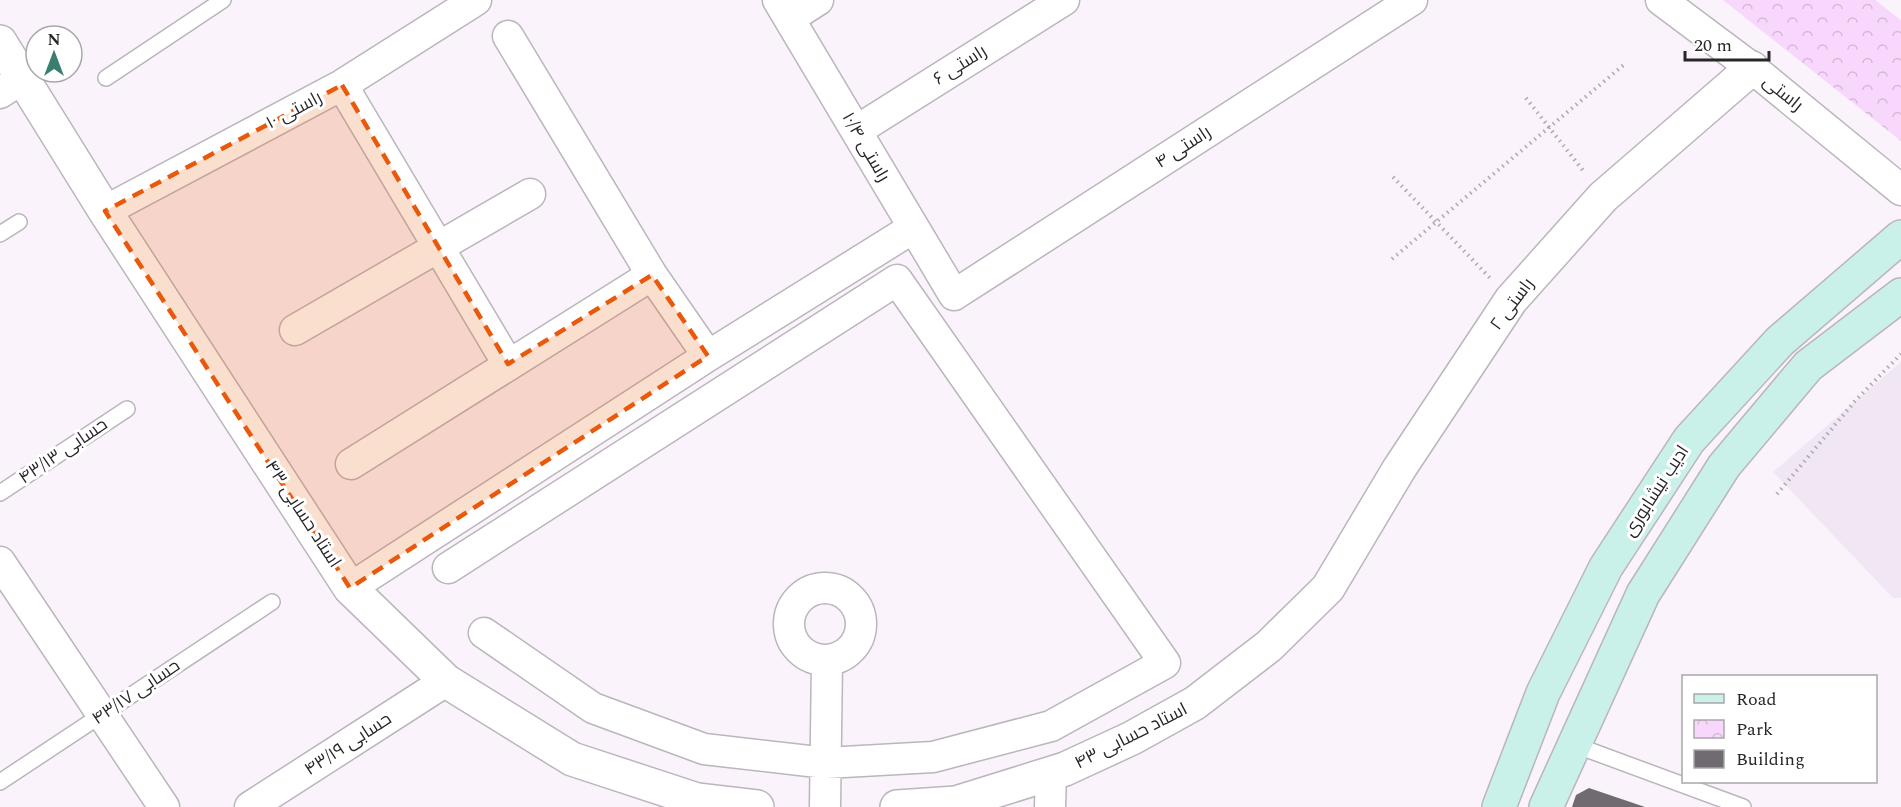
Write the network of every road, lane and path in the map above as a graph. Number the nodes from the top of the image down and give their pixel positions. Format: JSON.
{"nodes":[{"id":1,"x":223,"y":0,"type":"edge"},
{"id":2,"x":476,"y":0,"type":"edge"},
{"id":3,"x":818,"y":0,"type":"edge"},
{"id":4,"x":1412,"y":0,"type":"edge"},
{"id":5,"x":1661,"y":0,"type":"edge"},
{"id":6,"x":1061,"y":1,"type":"edge"},
{"id":7,"x":784,"y":9,"type":"edge"},
{"id":8,"x":507,"y":36,"type":"dead end"},
{"id":9,"x":0,"y":42,"type":"edge"},
{"id":10,"x":1626,"y":63,"type":"dead end"},
{"id":11,"x":1752,"y":68,"type":"junction"},
{"id":12,"x":106,"y":78,"type":"dead end"},
{"id":13,"x":342,"y":85,"type":"junction"},
{"id":14,"x":11,"y":86,"type":"edge"},
{"id":15,"x":1526,"y":98,"type":"dead end"},
{"id":16,"x":1549,"y":127,"type":"junction"},
{"id":17,"x":856,"y":131,"type":"junction"},
{"id":18,"x":1393,"y":177,"type":"dead end"},
{"id":19,"x":1901,"y":190,"type":"edge"},
{"id":20,"x":530,"y":194,"type":"dead end"},
{"id":21,"x":1603,"y":197,"type":"junction"},
{"id":22,"x":105,"y":211,"type":"junction"},
{"id":23,"x":19,"y":222,"type":"dead end"},
{"id":24,"x":1436,"y":222,"type":"junction"},
{"id":25,"x":913,"y":228,"type":"junction"},
{"id":26,"x":0,"y":234,"type":"edge"},
{"id":27,"x":1901,"y":237,"type":"edge"},
{"id":28,"x":439,"y":246,"type":"junction"},
{"id":29,"x":1392,"y":259,"type":"dead end"},
{"id":30,"x":652,"y":275,"type":"junction"},
{"id":31,"x":954,"y":295,"type":"joint"},
{"id":32,"x":1901,"y":295,"type":"edge"},
{"id":33,"x":1511,"y":300,"type":"junction"},
{"id":34,"x":295,"y":330,"type":"dead end"},
{"id":35,"x":1901,"y":354,"type":"edge"},
{"id":36,"x":708,"y":356,"type":"junction"},
{"id":37,"x":508,"y":364,"type":"junction"},
{"id":38,"x":127,"y":409,"type":"dead end"},
{"id":39,"x":351,"y":464,"type":"dead end"},
{"id":40,"x":0,"y":493,"type":"edge"},
{"id":41,"x":1777,"y":494,"type":"dead end"},
{"id":42,"x":0,"y":562,"type":"edge"},
{"id":43,"x":448,"y":568,"type":"dead end"},
{"id":44,"x":350,"y":588,"type":"junction"},
{"id":45,"x":1328,"y":588,"type":"joint"},
{"id":46,"x":272,"y":602,"type":"dead end"},
{"id":47,"x":484,"y":633,"type":"dead end"},
{"id":48,"x":827,"y":660,"type":"dead end"},
{"id":49,"x":446,"y":681,"type":"junction"},
{"id":50,"x":102,"y":714,"type":"junction"},
{"id":51,"x":1575,"y":745,"type":"junction"},
{"id":52,"x":826,"y":763,"type":"junction"},
{"id":53,"x":1051,"y":774,"type":"junction"},
{"id":54,"x":0,"y":782,"type":"edge"},
{"id":55,"x":165,"y":807,"type":"edge"},
{"id":56,"x":250,"y":807,"type":"edge"},
{"id":57,"x":757,"y":807,"type":"edge"},
{"id":58,"x":825,"y":807,"type":"edge"},
{"id":59,"x":897,"y":807,"type":"edge"},
{"id":60,"x":1050,"y":807,"type":"edge"},
{"id":61,"x":1499,"y":807,"type":"edge"},
{"id":62,"x":1546,"y":807,"type":"edge"},
{"id":63,"x":1743,"y":807,"type":"edge"}],
"edges":[{"from":1,"to":12,"type":"lane"},
{"from":2,"to":13,"type":"street","name":"راستی ۱۰"},
{"from":3,"to":7,"type":"street"},
{"from":4,"to":31,"type":"street","name":"راستی ۴"},
{"from":5,"to":11,"type":"street","name":"راستی"},
{"from":6,"to":17,"type":"street","name":"راستی ۶"},
{"from":7,"to":17,"type":"street","name":"راستی ۱۰/۴"},
{"from":8,"to":30,"type":"street"},
{"from":9,"to":14,"type":"street","name":"استاد حسابی ۴۳"},
{"from":10,"to":16,"type":"path"},
{"from":11,"to":19,"type":"street","name":"راستی"},
{"from":11,"to":21,"type":"street","name":"راستی ۲"},
{"from":13,"to":22,"type":"street","name":"راستی ۱۰"},
{"from":13,"to":28,"type":"street"},
{"from":14,"to":22,"type":"street","name":"استاد حسابی ۴۳"},
{"from":15,"to":16,"type":"path"},
{"from":16,"to":21,"type":"path"},
{"from":16,"to":24,"type":"path"},
{"from":17,"to":25,"type":"street","name":"راستی ۱۰/۴"},
{"from":18,"to":24,"type":"path"},
{"from":20,"to":28,"type":"street"},
{"from":21,"to":33,"type":"street","name":"راستی ۲"},
{"from":22,"to":44,"type":"street","name":"استاد حسابی ۴۳"},
{"from":23,"to":26,"type":"lane"},
{"from":24,"to":29,"type":"path"},
{"from":24,"to":33,"type":"path"},
{"from":25,"to":31,"type":"street","name":"راستی ۱۰/۴"},
{"from":25,"to":36,"type":"street"},
{"from":27,"to":61,"type":"main road","name":"ادیب نیشابوری"},
{"from":28,"to":34,"type":"street"},
{"from":28,"to":37,"type":"street"},
{"from":30,"to":36,"type":"street"},
{"from":30,"to":37,"type":"street"},
{"from":32,"to":51,"type":"main road"},
{"from":33,"to":45,"type":"street","name":"راستی ۲"},
{"from":35,"to":41,"type":"path"},
{"from":36,"to":44,"type":"street"},
{"from":37,"to":39,"type":"street"},
{"from":38,"to":40,"type":"lane","name":"حسابی ۴۳/۱۳"},
{"from":42,"to":50,"type":"street"},
{"from":43,"to":52,"type":"street"},
{"from":44,"to":49,"type":"street","name":"استاد حسابی ۴۳"},
{"from":45,"to":53,"type":"street","name":"استاد حسابی ۴۳"},
{"from":46,"to":50,"type":"lane","name":"حسابی ۴۳/۱۷"},
{"from":47,"to":52,"type":"street"},
{"from":48,"to":52,"type":"street"},
{"from":49,"to":56,"type":"street","name":"حسابی ۴۳/۱۹"},
{"from":49,"to":57,"type":"street","name":"استاد حسابی ۴۳"},
{"from":50,"to":54,"type":"lane","name":"حسابی ۴۳/۱۷"},
{"from":50,"to":55,"type":"street"},
{"from":51,"to":62,"type":"main road"},
{"from":51,"to":63,"type":"lane"},
{"from":52,"to":58,"type":"street"},
{"from":53,"to":59,"type":"street","name":"استاد حسابی ۴۳"},
{"from":53,"to":60,"type":"street"}]}
